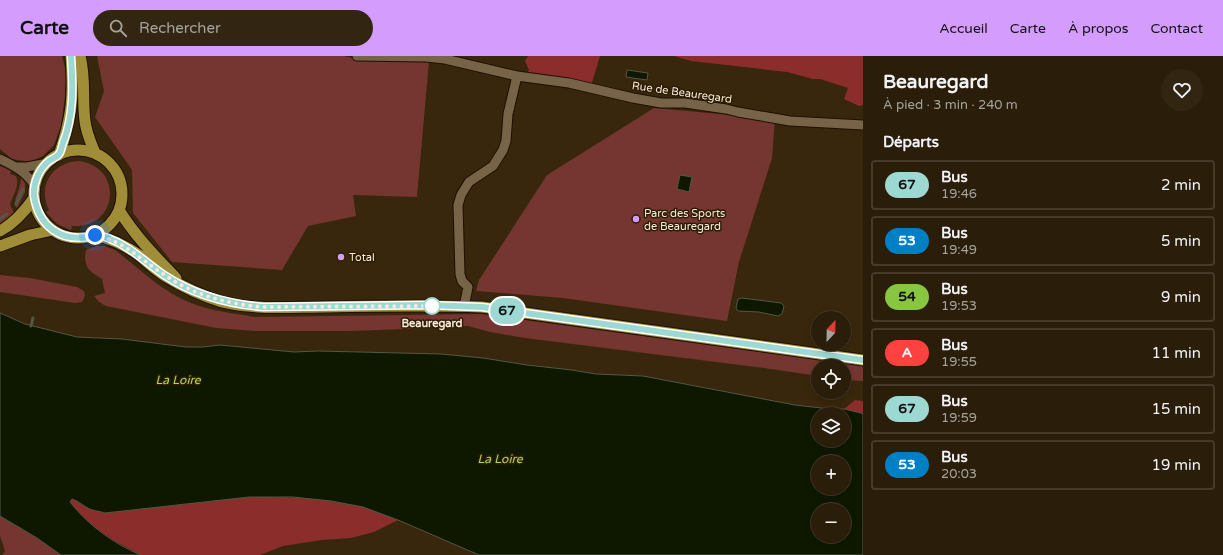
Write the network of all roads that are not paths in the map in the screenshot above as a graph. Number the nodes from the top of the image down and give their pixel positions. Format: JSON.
{"nodes":[{"id":1,"x":71,"y":56,"type":"edge"},
{"id":2,"x":80,"y":56,"type":"edge"},
{"id":3,"x":357,"y":56,"type":"edge"},
{"id":4,"x":519,"y":76,"type":"junction"},
{"id":5,"x":863,"y":125,"type":"edge"},
{"id":6,"x":95,"y":153,"type":"junction"},
{"id":7,"x":59,"y":155,"type":"junction"},
{"id":8,"x":0,"y":159,"type":"edge"},
{"id":9,"x":48,"y":162,"type":"junction"},
{"id":10,"x":17,"y":167,"type":"junction"},
{"id":11,"x":35,"y":186,"type":"junction"},
{"id":12,"x":34,"y":198,"type":"junction"},
{"id":13,"x":119,"y":210,"type":"junction"},
{"id":14,"x":53,"y":230,"type":"junction"},
{"id":15,"x":0,"y":231,"type":"edge"},
{"id":16,"x":95,"y":235,"type":"junction"},
{"id":17,"x":0,"y":246,"type":"edge"},
{"id":18,"x":187,"y":288,"type":"junction"},
{"id":19,"x":464,"y":307,"type":"junction"},
{"id":20,"x":863,"y":360,"type":"edge"}],
"edges":[{"from":1,"to":7,"type":"main road"},
{"from":2,"to":6,"type":"main road"},
{"from":3,"to":4,"type":"street","name":"Rue de Beauregard"},
{"from":4,"to":5,"type":"street","name":"Rue de Beauregard"},
{"from":4,"to":19,"type":"street"},
{"from":6,"to":7,"type":"main road"},
{"from":6,"to":13,"type":"main road"},
{"from":7,"to":9,"type":"main road"},
{"from":8,"to":10,"type":"street"},
{"from":9,"to":10,"type":"street"},
{"from":9,"to":11,"type":"main road"},
{"from":10,"to":11,"type":"street"},
{"from":11,"to":12,"type":"main road"},
{"from":12,"to":14,"type":"main road"},
{"from":12,"to":15,"type":"main road"},
{"from":13,"to":16,"type":"main road"},
{"from":13,"to":18,"type":"main road"},
{"from":14,"to":16,"type":"main road"},
{"from":14,"to":17,"type":"main road"},
{"from":16,"to":18,"type":"main road"},
{"from":18,"to":19,"type":"main road"},
{"from":19,"to":20,"type":"main road"}]}
